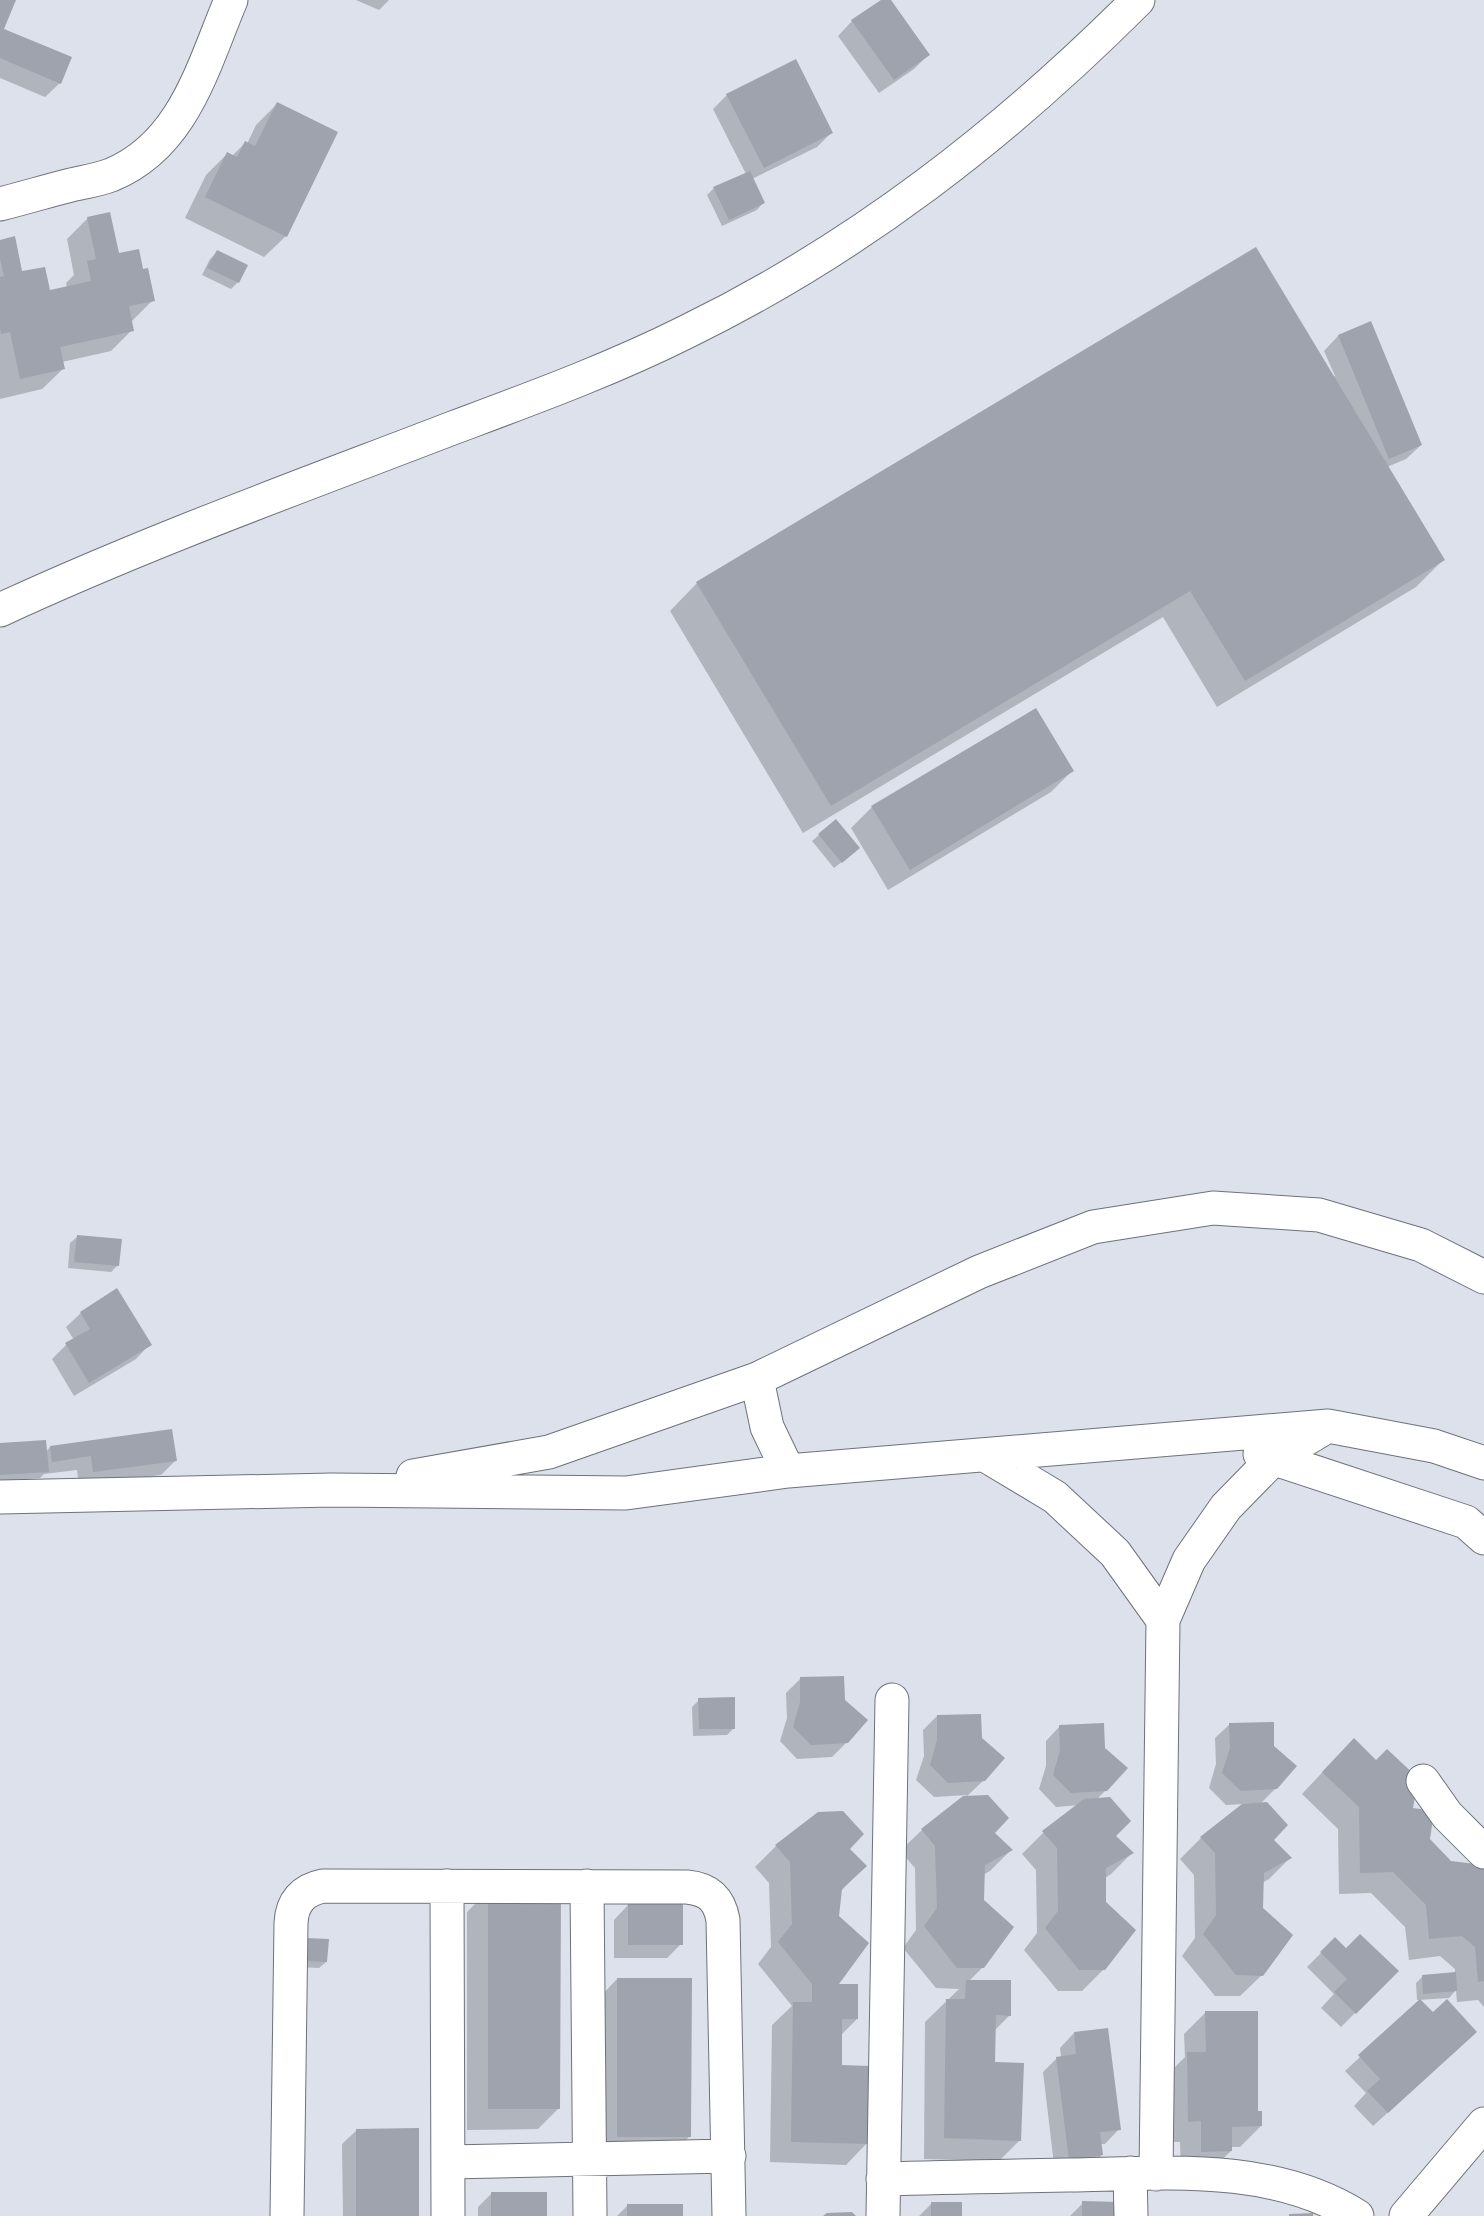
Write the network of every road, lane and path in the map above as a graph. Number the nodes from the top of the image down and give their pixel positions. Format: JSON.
{"nodes":[{"id":1,"x":231,"y":0,"type":"edge"},
{"id":2,"x":1138,"y":0,"type":"edge"},
{"id":3,"x":0,"y":204,"type":"edge"},
{"id":4,"x":0,"y":610,"type":"edge"},
{"id":5,"x":1484,"y":1277,"type":"edge"},
{"id":6,"x":757,"y":1379,"type":"junction"},
{"id":7,"x":1328,"y":1426,"type":"junction"},
{"id":8,"x":1208,"y":1436,"type":"junction"},
{"id":9,"x":985,"y":1455,"type":"junction"},
{"id":10,"x":1274,"y":1458,"type":"junction"},
{"id":11,"x":1484,"y":1463,"type":"edge"},
{"id":12,"x":788,"y":1471,"type":"junction"},
{"id":13,"x":332,"y":1490,"type":"junction"},
{"id":14,"x":0,"y":1497,"type":"edge"},
{"id":15,"x":1484,"y":1538,"type":"edge"},
{"id":16,"x":1163,"y":1620,"type":"junction"},
{"id":17,"x":892,"y":1700,"type":"dead end"},
{"id":18,"x":1423,"y":1781,"type":"dead end"},
{"id":19,"x":1484,"y":1852,"type":"edge"},
{"id":20,"x":447,"y":1886,"type":"junction"},
{"id":21,"x":587,"y":1886,"type":"junction"},
{"id":22,"x":1484,"y":2124,"type":"edge"},
{"id":23,"x":729,"y":2156,"type":"junction"},
{"id":24,"x":590,"y":2159,"type":"junction"},
{"id":25,"x":448,"y":2162,"type":"junction"},
{"id":26,"x":1143,"y":2174,"type":"junction"},
{"id":27,"x":883,"y":2179,"type":"junction"},
{"id":28,"x":287,"y":2216,"type":"edge"},
{"id":29,"x":448,"y":2216,"type":"edge"},
{"id":30,"x":590,"y":2216,"type":"edge"},
{"id":31,"x":729,"y":2216,"type":"edge"},
{"id":32,"x":883,"y":2216,"type":"edge"},
{"id":33,"x":1131,"y":2216,"type":"edge"},
{"id":34,"x":1357,"y":2216,"type":"edge"},
{"id":35,"x":1406,"y":2216,"type":"edge"}],
"edges":[{"from":1,"to":3,"type":"street"},
{"from":2,"to":4,"type":"street"},
{"from":5,"to":6,"type":"street"},
{"from":6,"to":12,"type":"street"},
{"from":6,"to":13,"type":"street"},
{"from":7,"to":8,"type":"street"},
{"from":7,"to":10,"type":"street"},
{"from":7,"to":11,"type":"street"},
{"from":8,"to":9,"type":"street"},
{"from":8,"to":10,"type":"street"},
{"from":9,"to":12,"type":"street"},
{"from":9,"to":16,"type":"street"},
{"from":10,"to":15,"type":"street"},
{"from":10,"to":16,"type":"street"},
{"from":12,"to":13,"type":"street"},
{"from":13,"to":14,"type":"street"},
{"from":16,"to":26,"type":"street"},
{"from":17,"to":27,"type":"street"},
{"from":18,"to":19,"type":"street"},
{"from":20,"to":21,"type":"street"},
{"from":20,"to":25,"type":"street"},
{"from":20,"to":28,"type":"street"},
{"from":21,"to":23,"type":"street"},
{"from":21,"to":24,"type":"street"},
{"from":22,"to":35,"type":"street"},
{"from":23,"to":24,"type":"street"},
{"from":23,"to":31,"type":"street"},
{"from":24,"to":25,"type":"street"},
{"from":24,"to":30,"type":"street"},
{"from":25,"to":29,"type":"street"},
{"from":26,"to":27,"type":"street"},
{"from":26,"to":33,"type":"street"},
{"from":26,"to":34,"type":"street"},
{"from":27,"to":32,"type":"street"}]}
